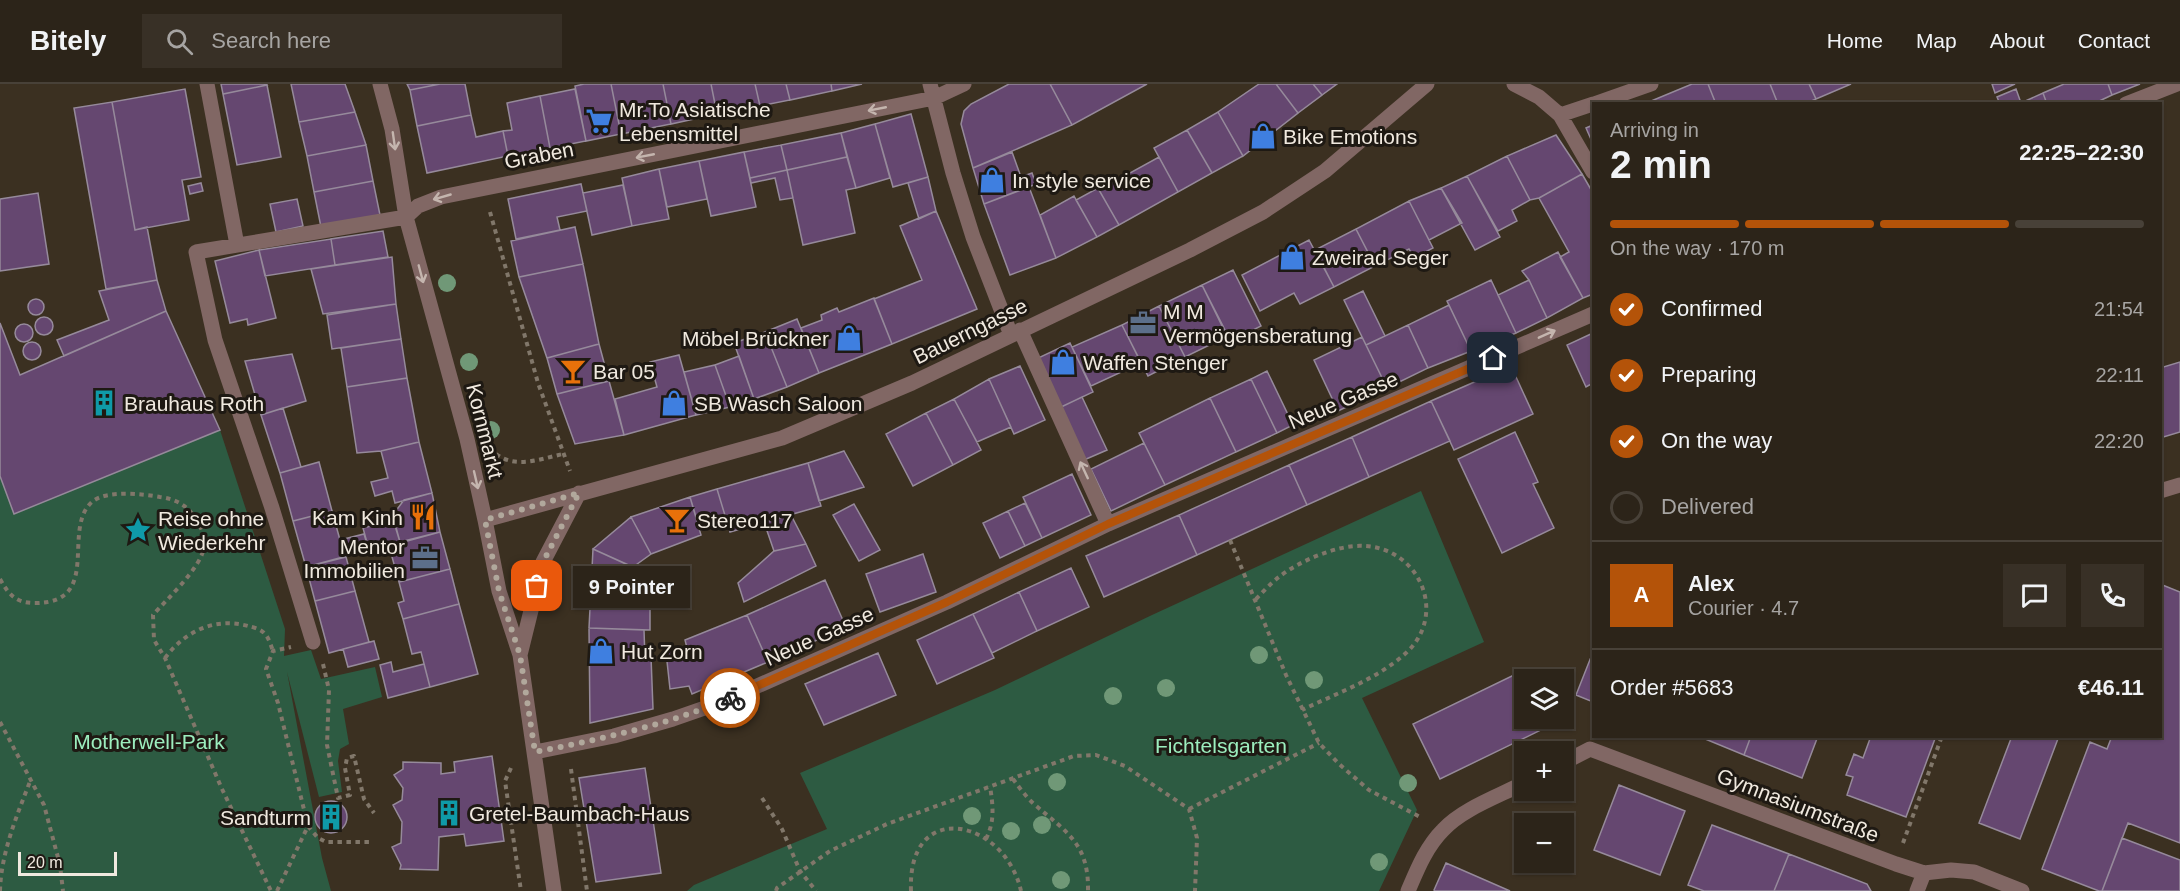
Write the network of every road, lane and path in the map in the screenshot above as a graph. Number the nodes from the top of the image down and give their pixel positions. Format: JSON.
{"nodes":[{"id":1,"x":207,"y":84,"type":"edge"},
{"id":2,"x":380,"y":84,"type":"edge"},
{"id":3,"x":964,"y":84,"type":"edge"},
{"id":4,"x":1427,"y":84,"type":"edge"},
{"id":5,"x":1514,"y":84,"type":"edge"},
{"id":6,"x":1651,"y":84,"type":"edge"},
{"id":7,"x":2177,"y":84,"type":"edge"},
{"id":8,"x":932,"y":91,"type":"edge"},
{"id":9,"x":1600,"y":102,"type":"edge"},
{"id":10,"x":2131,"y":102,"type":"edge"},
{"id":11,"x":1592,"y":105,"type":"edge"},
{"id":12,"x":1560,"y":115,"type":"junction"},
{"id":13,"x":1592,"y":170,"type":"edge"},
{"id":14,"x":484,"y":188,"type":"junction"},
{"id":15,"x":405,"y":217,"type":"junction"},
{"id":16,"x":237,"y":245,"type":"junction"},
{"id":17,"x":1592,"y":314,"type":"edge"},
{"id":18,"x":1016,"y":333,"type":"junction"},
{"id":19,"x":467,"y":439,"type":"junction"},
{"id":20,"x":2180,"y":485,"type":"edge"},
{"id":21,"x":2162,"y":490,"type":"edge"},
{"id":22,"x":579,"y":493,"type":"junction"},
{"id":23,"x":485,"y":520,"type":"junction"},
{"id":24,"x":1108,"y":524,"type":"junction"},
{"id":25,"x":1230,"y":540,"type":"dead end"},
{"id":26,"x":0,"y":579,"type":"edge"},
{"id":27,"x":1256,"y":599,"type":"junction"},
{"id":28,"x":312,"y":642,"type":"joint"},
{"id":29,"x":273,"y":651,"type":"junction"},
{"id":30,"x":520,"y":655,"type":"junction"},
{"id":31,"x":165,"y":658,"type":"junction"},
{"id":32,"x":322,"y":662,"type":"dead end"},
{"id":33,"x":1302,"y":710,"type":"junction"},
{"id":34,"x":0,"y":722,"type":"edge"},
{"id":35,"x":1941,"y":738,"type":"edge"},
{"id":36,"x":1319,"y":743,"type":"junction"},
{"id":37,"x":535,"y":752,"type":"junction"},
{"id":38,"x":1574,"y":757,"type":"edge"},
{"id":39,"x":571,"y":771,"type":"dead end"},
{"id":40,"x":1012,"y":778,"type":"junction"},
{"id":41,"x":31,"y":779,"type":"junction"},
{"id":42,"x":505,"y":781,"type":"dead end"},
{"id":43,"x":990,"y":786,"type":"junction"},
{"id":44,"x":1514,"y":788,"type":"edge"},
{"id":45,"x":762,"y":798,"type":"dead end"},
{"id":46,"x":1189,"y":809,"type":"junction"},
{"id":47,"x":374,"y":813,"type":"dead end"},
{"id":48,"x":308,"y":826,"type":"junction"},
{"id":49,"x":1443,"y":829,"type":"junction"},
{"id":50,"x":986,"y":839,"type":"junction"},
{"id":51,"x":372,"y":842,"type":"dead end"},
{"id":52,"x":1896,"y":864,"type":"junction"},
{"id":53,"x":800,"y":871,"type":"junction"},
{"id":54,"x":1924,"y":873,"type":"junction"},
{"id":55,"x":0,"y":891,"type":"edge"},
{"id":56,"x":63,"y":891,"type":"edge"},
{"id":57,"x":271,"y":891,"type":"edge"},
{"id":58,"x":277,"y":891,"type":"edge"},
{"id":59,"x":521,"y":891,"type":"edge"},
{"id":60,"x":554,"y":891,"type":"edge"},
{"id":61,"x":587,"y":891,"type":"edge"},
{"id":62,"x":776,"y":891,"type":"edge"},
{"id":63,"x":816,"y":891,"type":"edge"},
{"id":64,"x":911,"y":891,"type":"edge"},
{"id":65,"x":1021,"y":891,"type":"edge"},
{"id":66,"x":1088,"y":891,"type":"edge"},
{"id":67,"x":1195,"y":891,"type":"edge"},
{"id":68,"x":1408,"y":891,"type":"edge"},
{"id":69,"x":1917,"y":891,"type":"edge"},
{"id":70,"x":2022,"y":891,"type":"edge"}],
"edges":[{"from":1,"to":16,"type":"street"},
{"from":2,"to":15,"type":"street","name":"Kornmarkt","one_way":true},
{"from":3,"to":8,"type":"street","name":"Graben"},
{"from":4,"to":18,"type":"street","name":"Bauerngasse"},
{"from":5,"to":12,"type":"street"},
{"from":6,"to":9,"type":"street"},
{"from":7,"to":10,"type":"street"},
{"from":8,"to":14,"type":"street","name":"Graben","one_way":true},
{"from":8,"to":18,"type":"street"},
{"from":11,"to":12,"type":"street"},
{"from":12,"to":13,"type":"street"},
{"from":14,"to":15,"type":"street","name":"Graben","one_way":true},
{"from":14,"to":19,"type":"path"},
{"from":15,"to":16,"type":"street"},
{"from":15,"to":19,"type":"street","name":"Kornmarkt","one_way":true},
{"from":16,"to":28,"type":"street"},
{"from":24,"to":17,"type":"street","name":"Neue Gasse","one_way":true},
{"from":18,"to":22,"type":"street","name":"Bauerngasse"},
{"from":24,"to":18,"type":"street","one_way":true},
{"from":19,"to":23,"type":"street","name":"Kornmarkt","one_way":true},
{"from":20,"to":21,"type":"street"},
{"from":22,"to":23,"type":"street","name":"Bauerngasse"},
{"from":22,"to":30,"type":"street","name":"Kornmarkt"},
{"from":23,"to":30,"type":"street","name":"Kornmarkt"},
{"from":24,"to":37,"type":"street","name":"Neue Gasse"},
{"from":25,"to":27,"type":"path"},
{"from":26,"to":31,"type":"path"},
{"from":27,"to":33,"type":"path"},
{"from":27,"to":33,"type":"path"},
{"from":28,"to":29,"type":"path"},
{"from":29,"to":31,"type":"path"},
{"from":29,"to":48,"type":"path"},
{"from":30,"to":37,"type":"street","name":"Kornmarkt"},
{"from":31,"to":57,"type":"path"},
{"from":32,"to":47,"type":"path"},
{"from":33,"to":36,"type":"path"},
{"from":34,"to":41,"type":"path"},
{"from":35,"to":52,"type":"path"},
{"from":36,"to":46,"type":"path"},
{"from":36,"to":49,"type":"path"},
{"from":37,"to":60,"type":"street","name":"Kornmarkt"},
{"from":38,"to":52,"type":"street","name":"Gymnasiumstraße"},
{"from":39,"to":61,"type":"path"},
{"from":40,"to":43,"type":"path"},
{"from":40,"to":46,"type":"path"},
{"from":40,"to":66,"type":"path"},
{"from":41,"to":55,"type":"path"},
{"from":41,"to":56,"type":"path"},
{"from":42,"to":59,"type":"path"},
{"from":43,"to":50,"type":"path"},
{"from":43,"to":53,"type":"path"},
{"from":44,"to":49,"type":"street"},
{"from":45,"to":53,"type":"path"},
{"from":46,"to":67,"type":"path"},
{"from":48,"to":51,"type":"path"},
{"from":48,"to":58,"type":"path"},
{"from":49,"to":68,"type":"street"},
{"from":50,"to":64,"type":"path"},
{"from":50,"to":65,"type":"path"},
{"from":52,"to":54,"type":"street","name":"Gymnasiumstraße"},
{"from":53,"to":62,"type":"path"},
{"from":53,"to":63,"type":"path"},
{"from":54,"to":69,"type":"street"},
{"from":54,"to":70,"type":"street","name":"Gymnasiumstraße"}]}
